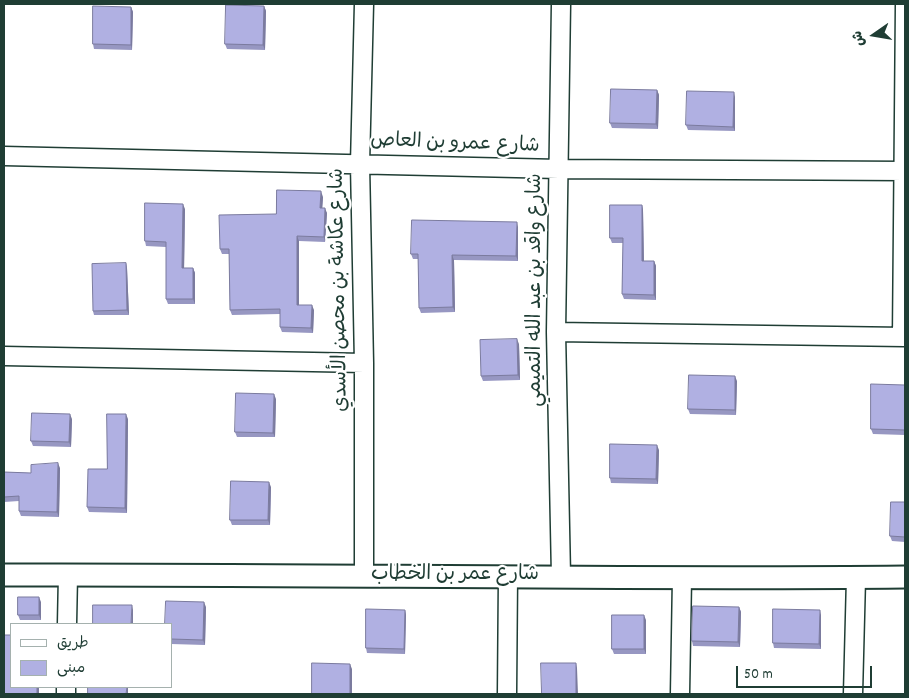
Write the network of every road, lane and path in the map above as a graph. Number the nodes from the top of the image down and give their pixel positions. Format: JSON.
{"nodes":[{"id":1,"x":364,"y":4,"type":"edge"},
{"id":2,"x":561,"y":4,"type":"edge"},
{"id":3,"x":905,"y":4,"type":"edge"},
{"id":4,"x":4,"y":156,"type":"edge"},
{"id":5,"x":360,"y":164,"type":"junction"},
{"id":6,"x":559,"y":169,"type":"junction"},
{"id":7,"x":905,"y":170,"type":"edge"},
{"id":8,"x":556,"y":332,"type":"junction"},
{"id":9,"x":904,"y":337,"type":"edge"},
{"id":10,"x":4,"y":356,"type":"edge"},
{"id":11,"x":364,"y":363,"type":"junction"},
{"id":12,"x":68,"y":575,"type":"junction"},
{"id":13,"x":4,"y":576,"type":"edge"},
{"id":14,"x":364,"y":576,"type":"junction"},
{"id":15,"x":508,"y":576,"type":"junction"},
{"id":16,"x":560,"y":576,"type":"junction"},
{"id":17,"x":905,"y":577,"type":"edge"},
{"id":18,"x":682,"y":578,"type":"junction"},
{"id":19,"x":856,"y":578,"type":"junction"},
{"id":20,"x":67,"y":623,"type":"edge"},
{"id":21,"x":507,"y":694,"type":"edge"},
{"id":22,"x":680,"y":694,"type":"edge"},
{"id":23,"x":853,"y":694,"type":"edge"}],
"edges":[{"from":1,"to":5,"type":"street","name":"شارع عكاشة بن محصن الأسدي"},
{"from":2,"to":6,"type":"street","name":"شارع واقد بن عبد الله التميمي"},
{"from":3,"to":7,"type":"street"},
{"from":4,"to":5,"type":"street","name":"شارع عمرو بن العاص"},
{"from":5,"to":6,"type":"street","name":"شارع عمرو بن العاص"},
{"from":5,"to":11,"type":"street","name":"شارع عكاشة بن محصن الأسدي"},
{"from":6,"to":7,"type":"street","name":"شارع عمرو بن العاص"},
{"from":6,"to":8,"type":"street","name":"شارع واقد بن عبد الله التميمي"},
{"from":7,"to":9,"type":"street"},
{"from":8,"to":9,"type":"street"},
{"from":8,"to":16,"type":"street","name":"شارع واقد بن عبد الله التميمي"},
{"from":10,"to":11,"type":"street"},
{"from":11,"to":14,"type":"street","name":"شارع عكاشة بن محصن الأسدي"},
{"from":12,"to":13,"type":"street","name":"شارع عمر بن الخطاب"},
{"from":12,"to":14,"type":"street","name":"شارع عمر بن الخطاب"},
{"from":12,"to":20,"type":"street"},
{"from":14,"to":15,"type":"street","name":"شارع عمر بن الخطاب"},
{"from":15,"to":16,"type":"street","name":"شارع عمر بن الخطاب"},
{"from":15,"to":21,"type":"street"},
{"from":16,"to":18,"type":"street","name":"شارع عمر بن الخطاب"},
{"from":17,"to":19,"type":"street","name":"شارع عمر بن الخطاب"},
{"from":18,"to":19,"type":"street","name":"شارع عمر بن الخطاب"},
{"from":18,"to":22,"type":"street"},
{"from":19,"to":23,"type":"street"}]}
